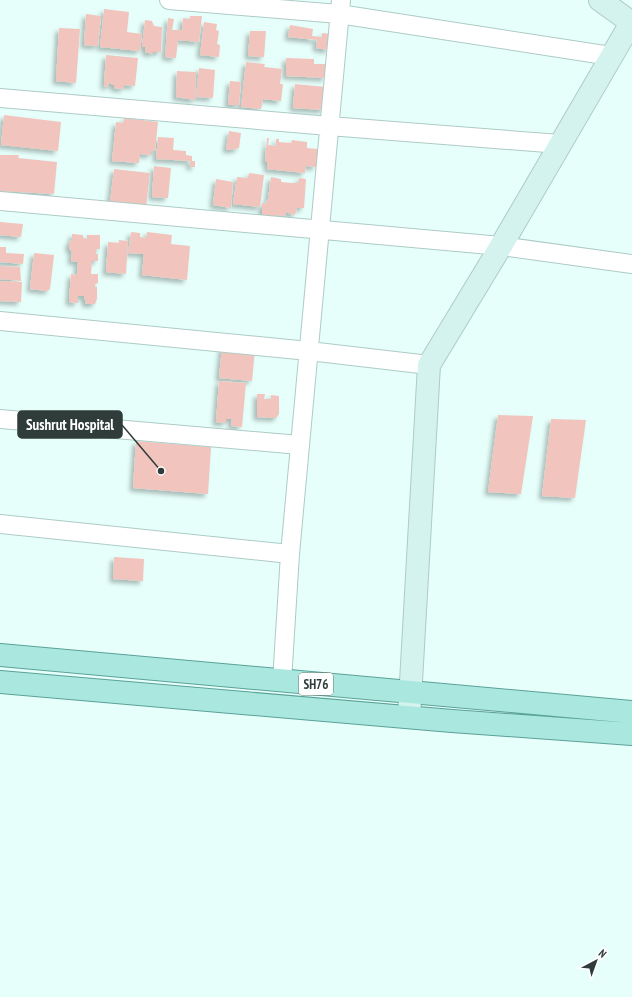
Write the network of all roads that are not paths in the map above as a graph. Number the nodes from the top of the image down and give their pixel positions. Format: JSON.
{"nodes":[{"id":1,"x":169,"y":0,"type":"edge"},
{"id":2,"x":600,"y":0,"type":"edge"},
{"id":3,"x":340,"y":7,"type":"edge"},
{"id":4,"x":632,"y":23,"type":"edge"},
{"id":5,"x":612,"y":56,"type":"junction"},
{"id":6,"x":0,"y":98,"type":"edge"},
{"id":7,"x":329,"y":126,"type":"junction"},
{"id":8,"x":560,"y":144,"type":"junction"},
{"id":9,"x":0,"y":201,"type":"edge"},
{"id":10,"x":320,"y":230,"type":"junction"},
{"id":11,"x":501,"y":246,"type":"junction"},
{"id":12,"x":632,"y":264,"type":"edge"},
{"id":13,"x":0,"y":321,"type":"edge"},
{"id":14,"x":309,"y":351,"type":"junction"},
{"id":15,"x":429,"y":365,"type":"junction"},
{"id":16,"x":0,"y":419,"type":"edge"},
{"id":17,"x":300,"y":445,"type":"junction"},
{"id":18,"x":0,"y":524,"type":"edge"},
{"id":19,"x":290,"y":554,"type":"junction"},
{"id":20,"x":0,"y":655,"type":"edge"},
{"id":21,"x":282,"y":681,"type":"junction"},
{"id":22,"x":0,"y":682,"type":"edge"},
{"id":23,"x":411,"y":692,"type":"junction"},
{"id":24,"x":632,"y":712,"type":"edge"},
{"id":25,"x":408,"y":717,"type":"junction"},
{"id":26,"x":632,"y":734,"type":"edge"}],
"edges":[{"from":1,"to":3,"type":"street"},
{"from":2,"to":4,"type":"street"},
{"from":3,"to":5,"type":"street"},
{"from":3,"to":7,"type":"street"},
{"from":4,"to":5,"type":"street"},
{"from":5,"to":8,"type":"street"},
{"from":6,"to":7,"type":"street"},
{"from":7,"to":8,"type":"street"},
{"from":7,"to":10,"type":"street"},
{"from":8,"to":11,"type":"street"},
{"from":9,"to":10,"type":"street"},
{"from":10,"to":11,"type":"street"},
{"from":10,"to":14,"type":"street"},
{"from":11,"to":12,"type":"street"},
{"from":11,"to":15,"type":"street"},
{"from":13,"to":14,"type":"street"},
{"from":14,"to":15,"type":"street"},
{"from":14,"to":17,"type":"street"},
{"from":15,"to":23,"type":"street"},
{"from":16,"to":17,"type":"street"},
{"from":17,"to":19,"type":"street"},
{"from":18,"to":19,"type":"street"},
{"from":19,"to":21,"type":"street"},
{"from":20,"to":21,"type":"main road","number":"SH76"},
{"from":21,"to":23,"type":"main road","number":"SH76"},
{"from":22,"to":25,"type":"main road","number":"SH76"},
{"from":23,"to":24,"type":"main road","number":"SH76"},
{"from":23,"to":25,"type":"street"},
{"from":25,"to":26,"type":"main road","number":"SH76"}]}
